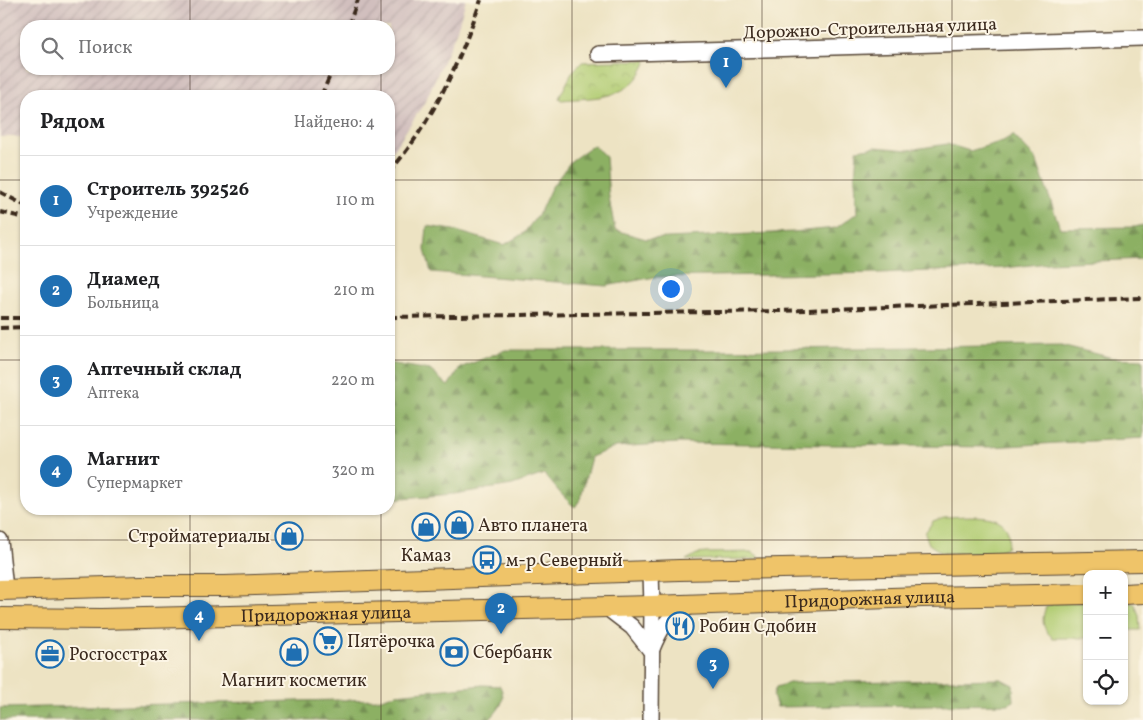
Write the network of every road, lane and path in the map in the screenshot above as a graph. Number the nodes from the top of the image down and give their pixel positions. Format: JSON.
{"nodes":[{"id":1,"x":1143,"y":38,"type":"edge"},
{"id":2,"x":598,"y":54,"type":"dead end"},
{"id":3,"x":0,"y":541,"type":"edge"},
{"id":4,"x":1143,"y":561,"type":"edge"},
{"id":5,"x":651,"y":572,"type":"junction"},
{"id":6,"x":3,"y":590,"type":"edge"},
{"id":7,"x":1143,"y":593,"type":"edge"},
{"id":8,"x":1083,"y":594,"type":"edge"},
{"id":9,"x":1128,"y":594,"type":"edge"},
{"id":10,"x":692,"y":605,"type":"junction"},
{"id":11,"x":652,"y":606,"type":"junction"},
{"id":12,"x":606,"y":607,"type":"junction"},
{"id":13,"x":0,"y":618,"type":"edge"},
{"id":14,"x":651,"y":651,"type":"junction"},
{"id":15,"x":651,"y":720,"type":"edge"}],
"edges":[{"from":1,"to":2,"type":"street","name":"Дорожно-Строительная улица"},
{"from":3,"to":6,"type":"street"},
{"from":4,"to":5,"type":"main road"},
{"from":5,"to":6,"type":"main road"},
{"from":5,"to":11,"type":"street"},
{"from":7,"to":9,"type":"main road"},
{"from":8,"to":10,"type":"main road","name":"Придорожная улица"},
{"from":10,"to":11,"type":"main road","name":"Придорожная улица"},
{"from":10,"to":14,"type":"street"},
{"from":11,"to":12,"type":"main road","name":"Придорожная улица"},
{"from":11,"to":14,"type":"street"},
{"from":12,"to":13,"type":"main road","name":"Придорожная улица"},
{"from":12,"to":14,"type":"street"},
{"from":14,"to":15,"type":"street"}]}
